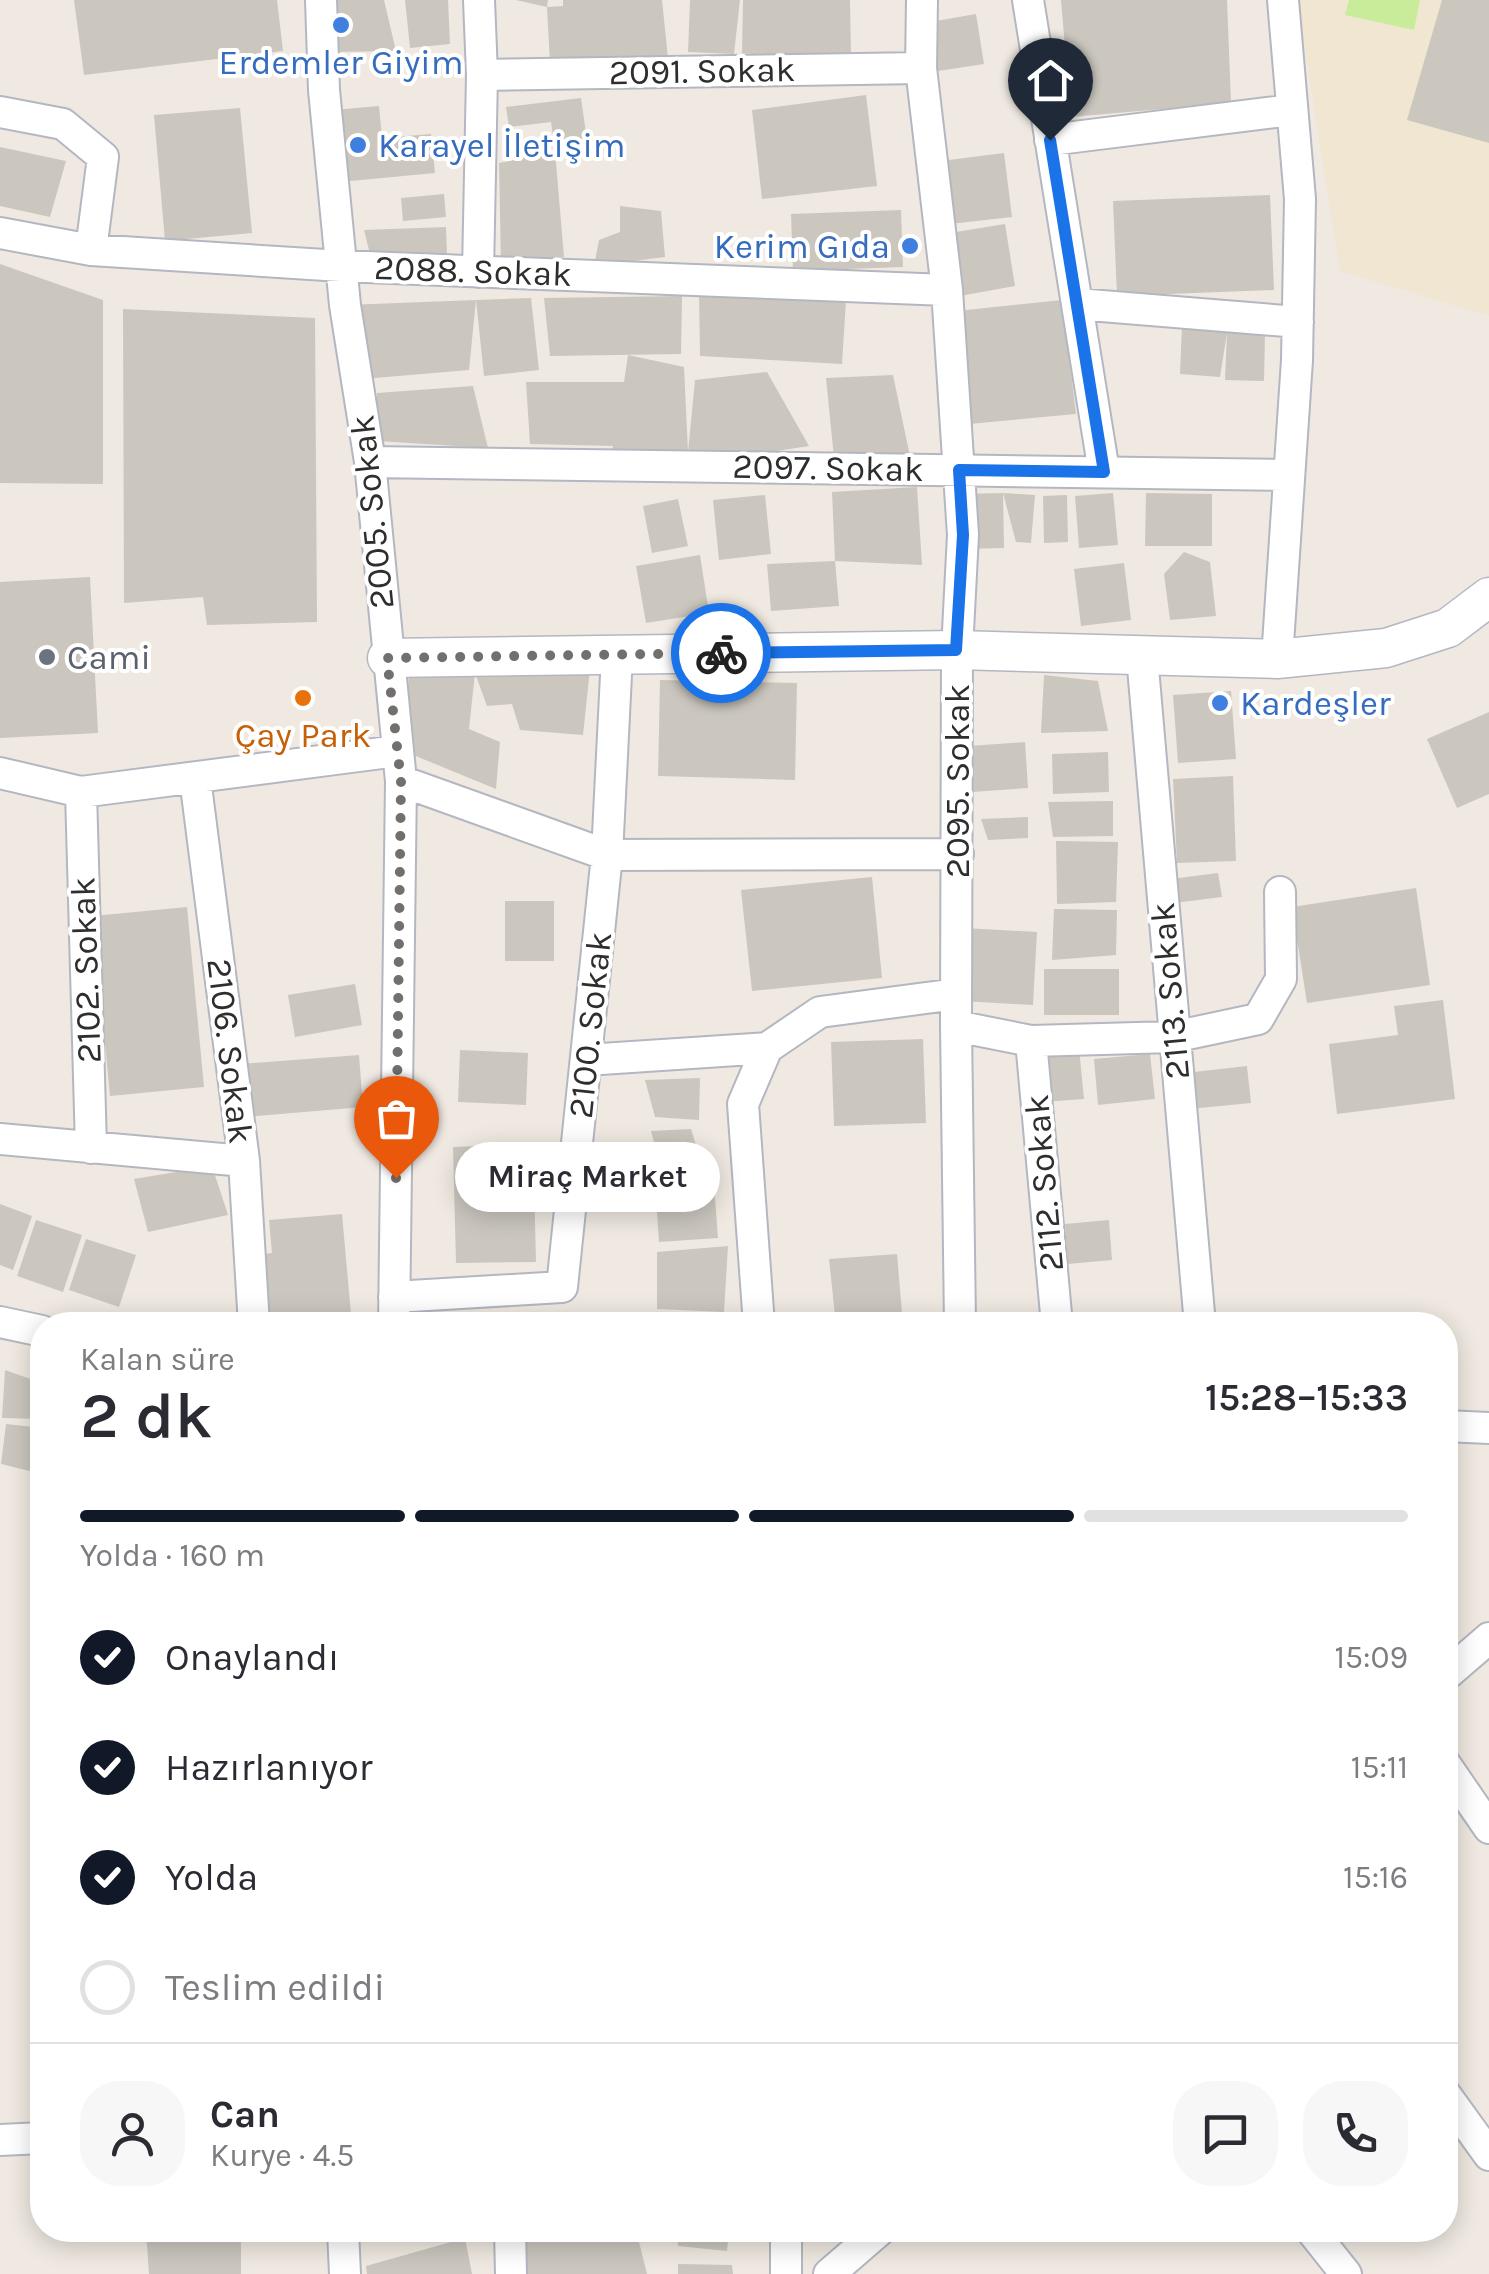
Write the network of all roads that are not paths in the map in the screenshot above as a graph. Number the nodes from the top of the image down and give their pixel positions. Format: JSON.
{"nodes":[{"id":1,"x":320,"y":0,"type":"edge"},
{"id":2,"x":478,"y":0,"type":"edge"},
{"id":3,"x":922,"y":0,"type":"edge"},
{"id":4,"x":1028,"y":0,"type":"edge"},
{"id":5,"x":1283,"y":0,"type":"edge"},
{"id":6,"x":922,"y":68,"type":"junction"},
{"id":7,"x":482,"y":75,"type":"junction"},
{"id":8,"x":1292,"y":110,"type":"junction"},
{"id":9,"x":0,"y":112,"type":"edge"},
{"id":10,"x":1050,"y":140,"type":"junction"},
{"id":11,"x":0,"y":233,"type":"edge"},
{"id":12,"x":91,"y":250,"type":"junction"},
{"id":13,"x":341,"y":266,"type":"junction"},
{"id":14,"x":478,"y":272,"type":"junction"},
{"id":15,"x":947,"y":290,"type":"junction"},
{"id":16,"x":1077,"y":304,"type":"junction"},
{"id":17,"x":1298,"y":322,"type":"junction"},
{"id":18,"x":370,"y":462,"type":"junction"},
{"id":19,"x":959,"y":470,"type":"junction"},
{"id":20,"x":1104,"y":472,"type":"junction"},
{"id":21,"x":1287,"y":476,"type":"junction"},
{"id":22,"x":1489,"y":597,"type":"edge"},
{"id":23,"x":956,"y":650,"type":"junction"},
{"id":24,"x":618,"y":655,"type":"junction"},
{"id":25,"x":1142,"y":656,"type":"junction"},
{"id":26,"x":387,"y":658,"type":"junction"},
{"id":27,"x":1277,"y":659,"type":"junction"},
{"id":28,"x":399,"y":766,"type":"junction"},
{"id":29,"x":0,"y":773,"type":"edge"},
{"id":30,"x":195,"y":778,"type":"junction"},
{"id":31,"x":81,"y":792,"type":"junction"},
{"id":32,"x":958,"y":854,"type":"junction"},
{"id":33,"x":607,"y":855,"type":"junction"},
{"id":34,"x":1280,"y":892,"type":"dead end"},
{"id":35,"x":956,"y":994,"type":"junction"},
{"id":36,"x":956,"y":1026,"type":"junction"},
{"id":37,"x":1173,"y":1037,"type":"junction"},
{"id":38,"x":1031,"y":1041,"type":"junction"},
{"id":39,"x":766,"y":1048,"type":"junction"},
{"id":40,"x":586,"y":1060,"type":"junction"},
{"id":41,"x":0,"y":1140,"type":"edge"},
{"id":42,"x":91,"y":1148,"type":"junction"},
{"id":43,"x":244,"y":1161,"type":"junction"},
{"id":44,"x":394,"y":1311,"type":"edge"},
{"id":45,"x":253,"y":1312,"type":"edge"},
{"id":46,"x":757,"y":1312,"type":"edge"},
{"id":47,"x":960,"y":1312,"type":"edge"},
{"id":48,"x":1055,"y":1312,"type":"edge"},
{"id":49,"x":1199,"y":1312,"type":"edge"},
{"id":50,"x":0,"y":1322,"type":"edge"},
{"id":51,"x":30,"y":1328,"type":"edge"},
{"id":52,"x":1458,"y":1427,"type":"edge"},
{"id":53,"x":1489,"y":1428,"type":"edge"},
{"id":54,"x":1489,"y":1638,"type":"edge"},
{"id":55,"x":1458,"y":1665,"type":"edge"},
{"id":56,"x":1458,"y":1783,"type":"edge"},
{"id":57,"x":1489,"y":1828,"type":"edge"},
{"id":58,"x":1458,"y":2112,"type":"edge"},
{"id":59,"x":30,"y":2139,"type":"edge"},
{"id":60,"x":0,"y":2140,"type":"edge"},
{"id":61,"x":1489,"y":2155,"type":"edge"},
{"id":62,"x":344,"y":2242,"type":"edge"},
{"id":63,"x":510,"y":2242,"type":"edge"},
{"id":64,"x":786,"y":2242,"type":"edge"},
{"id":65,"x":866,"y":2242,"type":"edge"},
{"id":66,"x":1321,"y":2242,"type":"edge"},
{"id":67,"x":345,"y":2274,"type":"edge"},
{"id":68,"x":511,"y":2274,"type":"edge"},
{"id":69,"x":786,"y":2274,"type":"edge"},
{"id":70,"x":829,"y":2274,"type":"edge"},
{"id":71,"x":1346,"y":2274,"type":"edge"}],
"edges":[{"from":1,"to":13,"type":"street","name":"2005. Sokak"},
{"from":2,"to":7,"type":"street"},
{"from":3,"to":6,"type":"street","name":"2095. Sokak"},
{"from":4,"to":10,"type":"street"},
{"from":5,"to":8,"type":"street"},
{"from":6,"to":7,"type":"street","name":"2091. Sokak"},
{"from":6,"to":15,"type":"street","name":"2095. Sokak"},
{"from":7,"to":14,"type":"street"},
{"from":8,"to":10,"type":"street"},
{"from":8,"to":17,"type":"street"},
{"from":9,"to":12,"type":"street"},
{"from":10,"to":16,"type":"street"},
{"from":11,"to":12,"type":"street","name":"2088. Sokak"},
{"from":12,"to":13,"type":"street","name":"2088. Sokak"},
{"from":13,"to":14,"type":"street","name":"2088. Sokak"},
{"from":13,"to":18,"type":"street","name":"2005. Sokak"},
{"from":14,"to":15,"type":"street","name":"2088. Sokak"},
{"from":15,"to":19,"type":"street","name":"2095. Sokak"},
{"from":16,"to":17,"type":"street"},
{"from":16,"to":20,"type":"street"},
{"from":17,"to":21,"type":"street"},
{"from":18,"to":19,"type":"street","name":"2097. Sokak"},
{"from":18,"to":26,"type":"street","name":"2005. Sokak"},
{"from":19,"to":20,"type":"street","name":"2097. Sokak"},
{"from":19,"to":23,"type":"street","name":"2095. Sokak"},
{"from":20,"to":21,"type":"street","name":"2097. Sokak"},
{"from":21,"to":27,"type":"street"},
{"from":22,"to":27,"type":"street"},
{"from":23,"to":24,"type":"street"},
{"from":23,"to":25,"type":"street"},
{"from":23,"to":32,"type":"street","name":"2095. Sokak"},
{"from":24,"to":26,"type":"street"},
{"from":24,"to":33,"type":"street","name":"2100. Sokak"},
{"from":25,"to":27,"type":"street"},
{"from":25,"to":37,"type":"street","name":"2113. Sokak"},
{"from":26,"to":28,"type":"street","name":"2005. Sokak"},
{"from":28,"to":30,"type":"street"},
{"from":28,"to":33,"type":"street"},
{"from":28,"to":44,"type":"street","name":"2005. Sokak"},
{"from":29,"to":31,"type":"street"},
{"from":30,"to":31,"type":"street"},
{"from":30,"to":43,"type":"street","name":"2106. Sokak"},
{"from":31,"to":42,"type":"street","name":"2102. Sokak"},
{"from":32,"to":33,"type":"street"},
{"from":32,"to":35,"type":"street","name":"2095. Sokak"},
{"from":33,"to":40,"type":"street","name":"2100. Sokak"},
{"from":34,"to":37,"type":"street"},
{"from":35,"to":36,"type":"street","name":"2095. Sokak"},
{"from":35,"to":39,"type":"street"},
{"from":36,"to":38,"type":"street"},
{"from":36,"to":47,"type":"street","name":"2095. Sokak"},
{"from":37,"to":38,"type":"street"},
{"from":37,"to":49,"type":"street","name":"2113. Sokak"},
{"from":38,"to":48,"type":"street","name":"2112. Sokak"},
{"from":39,"to":40,"type":"street"},
{"from":39,"to":46,"type":"street"},
{"from":40,"to":44,"type":"street","name":"2100. Sokak"},
{"from":41,"to":42,"type":"street"},
{"from":42,"to":43,"type":"street"},
{"from":43,"to":45,"type":"street","name":"2106. Sokak"},
{"from":50,"to":51,"type":"street"},
{"from":52,"to":53,"type":"street"},
{"from":54,"to":55,"type":"street"},
{"from":56,"to":57,"type":"street"},
{"from":58,"to":61,"type":"street"},
{"from":59,"to":60,"type":"street"},
{"from":62,"to":67,"type":"street"},
{"from":63,"to":68,"type":"street"},
{"from":64,"to":69,"type":"street"},
{"from":65,"to":70,"type":"street"},
{"from":66,"to":71,"type":"street"}]}
